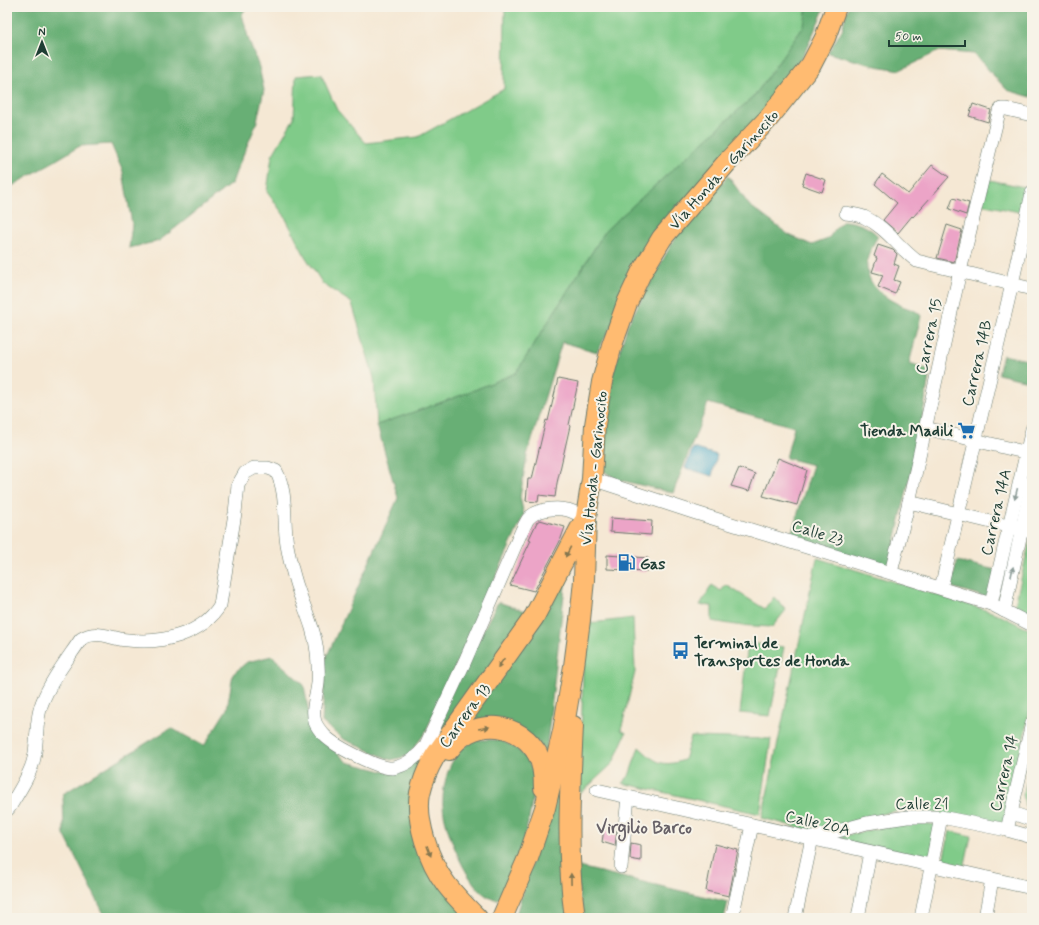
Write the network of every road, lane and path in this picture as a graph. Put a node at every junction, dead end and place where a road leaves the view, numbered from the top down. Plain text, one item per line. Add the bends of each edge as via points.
1 (836, 7) edge
2 (1032, 115) edge
3 (1032, 193) edge
4 (846, 213) dead end
5 (960, 271) junction
6 (1012, 284) junction
7 (1032, 289) edge
8 (925, 428) junction
9 (1032, 429) edge
10 (975, 441) junction
11 (1029, 454) edge
12 (592, 479) junction
13 (1032, 482) edge
14 (909, 502) junction
15 (958, 514) junction
16 (586, 517) junction
17 (1008, 527) junction
18 (1027, 531) edge
19 (891, 572) junction
20 (941, 588) junction
21 (991, 604) junction
22 (1004, 611) junction
23 (1032, 625) edge
24 (574, 666) junction
25 (1032, 723) edge
26 (597, 790) dead end
27 (628, 797) junction
28 (544, 808) junction
29 (7, 810) edge
30 (1012, 813) junction
31 (941, 817) junction
32 (1032, 820) edge
33 (752, 825) junction
34 (1007, 830) junction
35 (1032, 837) edge
36 (812, 838) junction
37 (870, 852) junction
38 (932, 866) junction
39 (621, 867) dead end
40 (992, 879) junction
41 (1032, 888) edge
42 (501, 916) edge
43 (477, 918) edge
44 (574, 918) edge
45 (732, 918) edge
46 (795, 918) edge
47 (858, 918) edge
48 (921, 918) edge
49 (985, 918) edge

1 - 12 highway, Vía Honda - Garinocito via 825,38 800,81 662,238 641,273 627,303 602,382 595,425
2 - 5 street, Carrera 15 via 1002,109 999,112
3 - 6 street, Carrera 14B
4 - 5 street via 864,217 880,227 917,261
5 - 6 street
5 - 8 street, Carrera 15
6 - 7 street
6 - 10 street, Carrera 14B
8 - 10 street
8 - 14 street, Carrera 15
9 - 11 street, Carrera 14A
10 - 11 street
10 - 15 street, Carrera 14B
11 -> 17 street, Carrera 14A
12 - 16 highway, Vía Honda - Garinocito
12 - 19 street, Calle 23
13 - 18 street, Carrera 14A
14 - 15 street
14 - 19 street, Carrera 15
15 - 17 street
15 - 20 street, Carrera 14B
16 - 24 highway, Vía Honda - Garinocito via 584,580
16 - 29 street via 566,510 543,510 529,519 425,747 409,762 386,768 357,756 326,738 315,721 318,683 316,641 291,564 280,478 276,471 254,468 245,473 238,484 220,605 215,613 199,626 161,640 126,640 95,634 81,639 53,681 42,704 34,759 24,784
16 -> 43 highway, Carrera 13 via 534,617 435,756 425,774 420,794 420,815 431,857 445,883
17 - 18 street
17 - 21 street, Carrera 14A
22 -> 18 street, Carrera 14A
19 - 20 street, Calle 23
20 - 21 street, Calle 23
21 - 22 street, Calle 23
22 - 23 street, Calle 23
24 - 28 highway, Vía Honda - Garinocito via 563,731
44 -> 24 highway via 570,836
25 - 30 street, Carrera 14
26 - 27 street, Calle 20A
27 - 33 street, Calle 20A
27 - 39 street
28 - 42 highway via 528,858
42 -> 28 highway, Carrera 13 via 481,904 458,879 442,847 432,810 432,794 442,761 452,746 478,728 492,726 508,729 523,736 541,762
30 - 32 street
30 - 34 street, Carrera 14
31 - 34 street, Calle 21
31 - 36 street, Calle 21 via 907,817 867,823
31 - 38 street
33 - 36 street, Calle 20A
33 - 45 street
34 - 35 street, Calle 21
36 - 37 street, Calle 20A
36 - 46 street
37 - 38 street, Calle 20A
37 - 47 street
38 - 40 street, Calle 20A
38 - 48 street
40 - 41 street, Calle 20A
40 - 49 street

